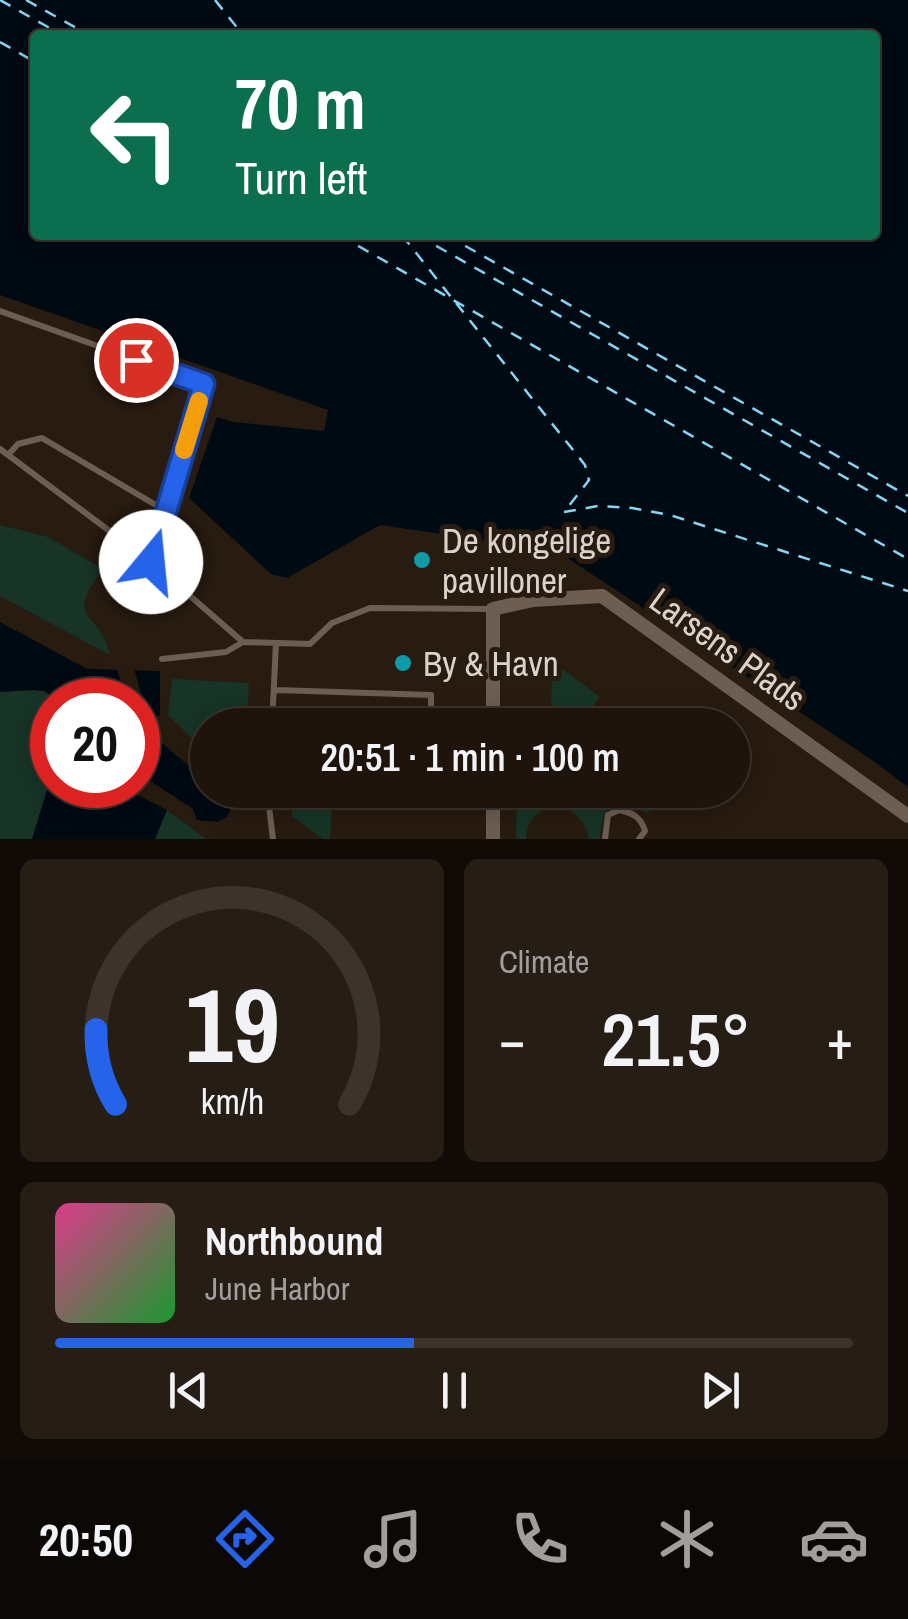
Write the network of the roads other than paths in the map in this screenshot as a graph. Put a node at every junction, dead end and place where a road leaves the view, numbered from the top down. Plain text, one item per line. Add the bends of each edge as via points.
1 (0, 312) edge
2 (4, 452) edge
3 (166, 511) junction
4 (151, 562) junction
5 (494, 609) junction
6 (244, 642) junction
7 (276, 643) junction
8 (162, 659) dead end
9 (275, 690) junction
10 (274, 708) edge
11 (430, 708) edge
12 (494, 708) edge
13 (269, 808) edge
14 (494, 808) edge
15 (908, 816) edge
16 (273, 839) edge
17 (494, 839) edge
18 (606, 839) edge
19 (640, 839) edge

1 - 3 lane via 204,384
2 - 3 lane via 42,438
2 - 4 lane
3 - 4 lane
4 - 6 lane
5 - 7 lane via 370,608 332,623 310,644
5 - 12 street
5 - 15 street, Larsens Plads via 602,596
6 - 7 lane
6 - 8 lane via 226,652
7 - 9 lane
9 - 10 lane
9 - 11 lane via 431,695
13 - 16 lane
14 - 17 street
18 - 19 lane via 608,816 619,810 642,821 646,831

